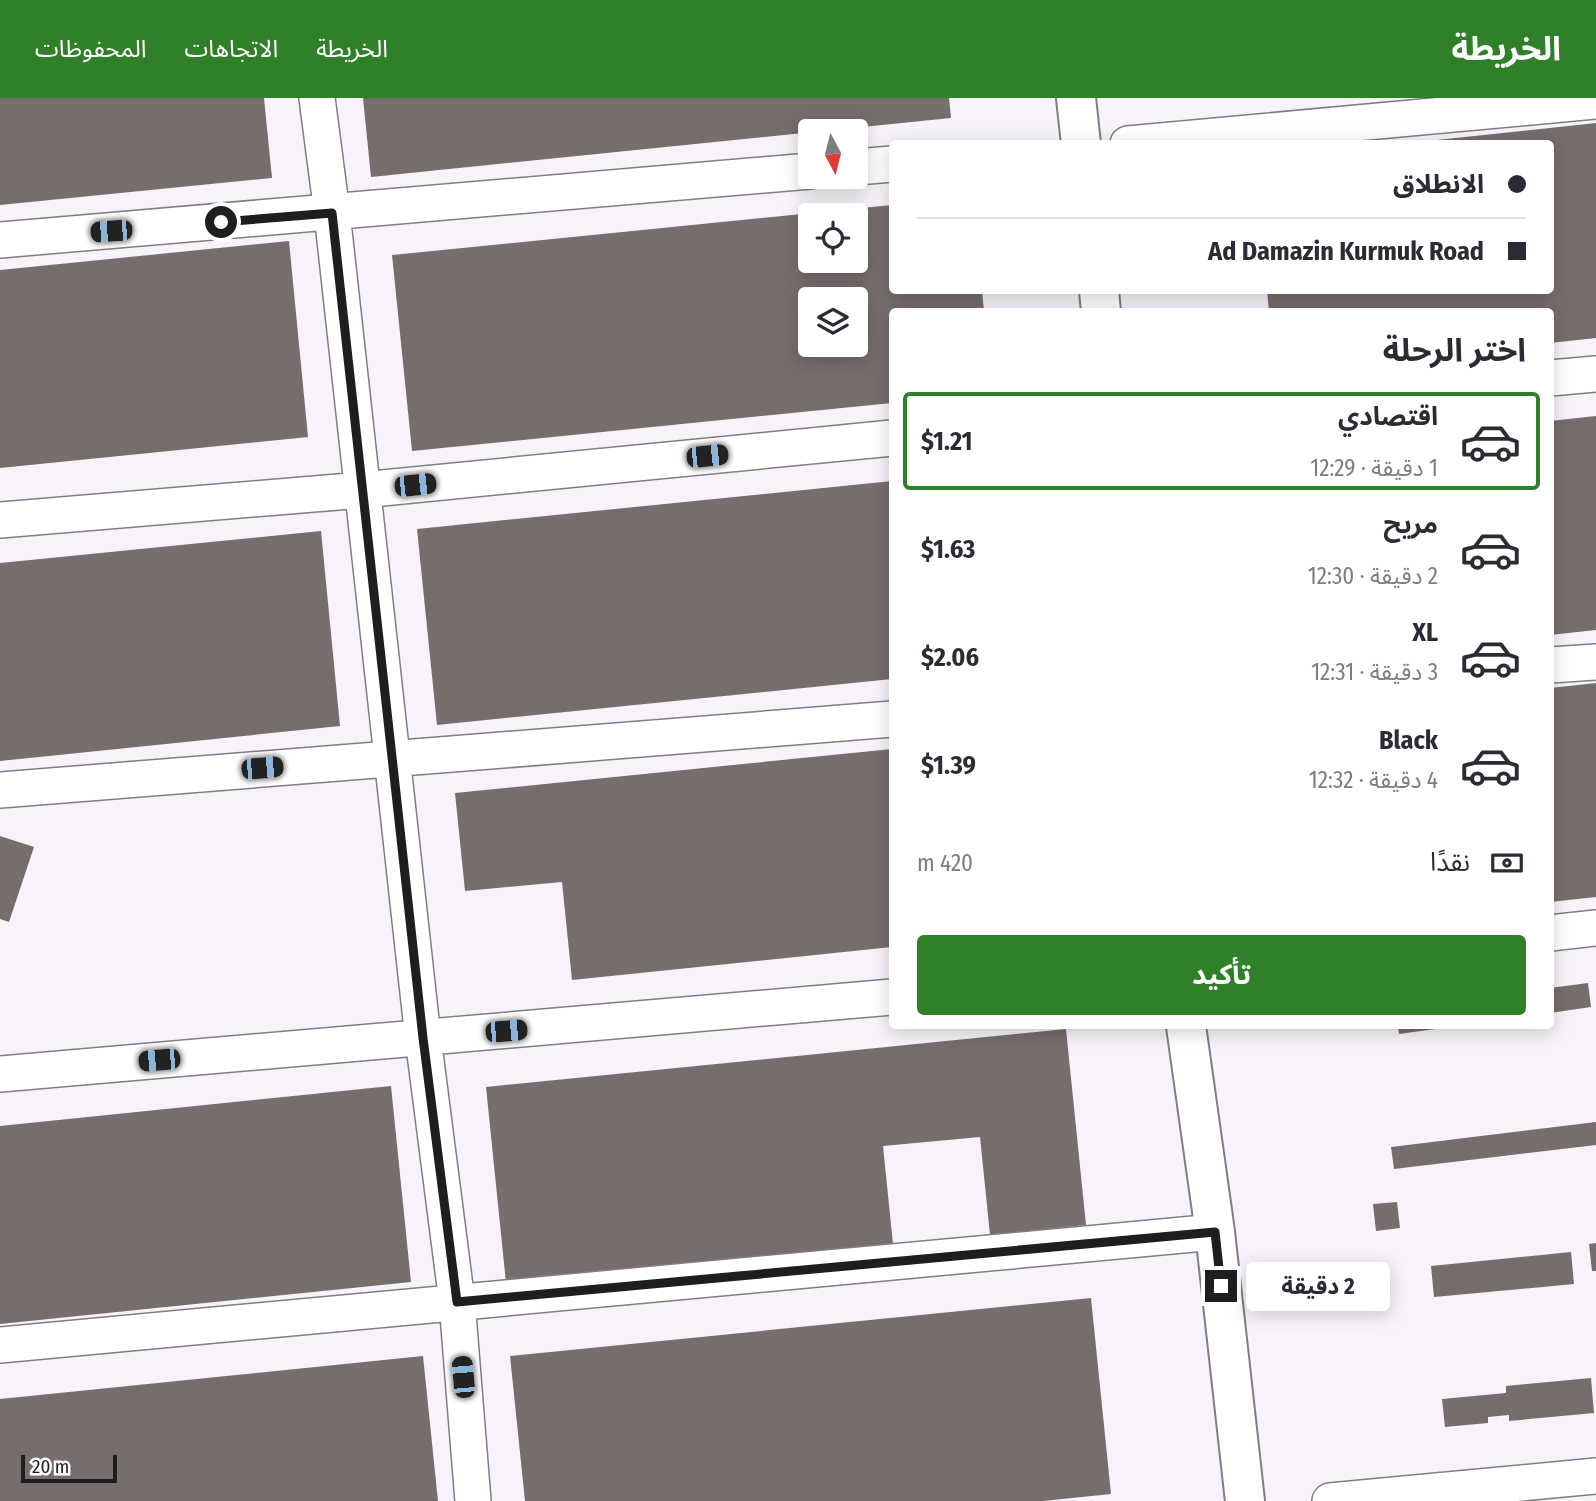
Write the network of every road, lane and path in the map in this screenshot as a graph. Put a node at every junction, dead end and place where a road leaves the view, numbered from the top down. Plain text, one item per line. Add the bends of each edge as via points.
1 (317, 98) edge
2 (1076, 98) edge
3 (1596, 101) edge
4 (1081, 140) edge
5 (1172, 140) edge
6 (889, 164) edge
7 (868, 166) edge
8 (798, 172) edge
9 (332, 213) junction
10 (0, 240) edge
11 (1596, 374) edge
12 (1554, 378) edge
13 (889, 438) edge
14 (362, 491) junction
15 (0, 520) edge
16 (1596, 662) edge
17 (1554, 665) edge
18 (889, 719) edge
19 (393, 757) junction
20 (0, 790) edge
21 (1596, 928) edge
22 (1554, 933) edge
23 (889, 997) edge
24 (1186, 1029) edge
25 (423, 1038) junction
26 (0, 1074) edge
27 (1215, 1232) junction
28 (457, 1302) junction
29 (0, 1345) edge
30 (1596, 1476) edge
31 (473, 1501) edge
32 (1245, 1501) edge
33 (1330, 1501) edge

1 - 9 street
2 - 4 highway
3 - 5 street
6 - 7 street
8 - 9 street
9 - 10 street
9 - 14 street
11 - 12 street
13 - 14 street
14 - 15 street
14 - 19 street
16 - 17 street
18 - 19 street
19 - 20 street
19 - 25 street
21 - 22 street
23 - 25 street
24 - 27 highway
25 - 26 street
25 - 28 street
27 - 28 street
27 - 32 highway
28 - 29 street
28 - 31 street
30 - 33 street

